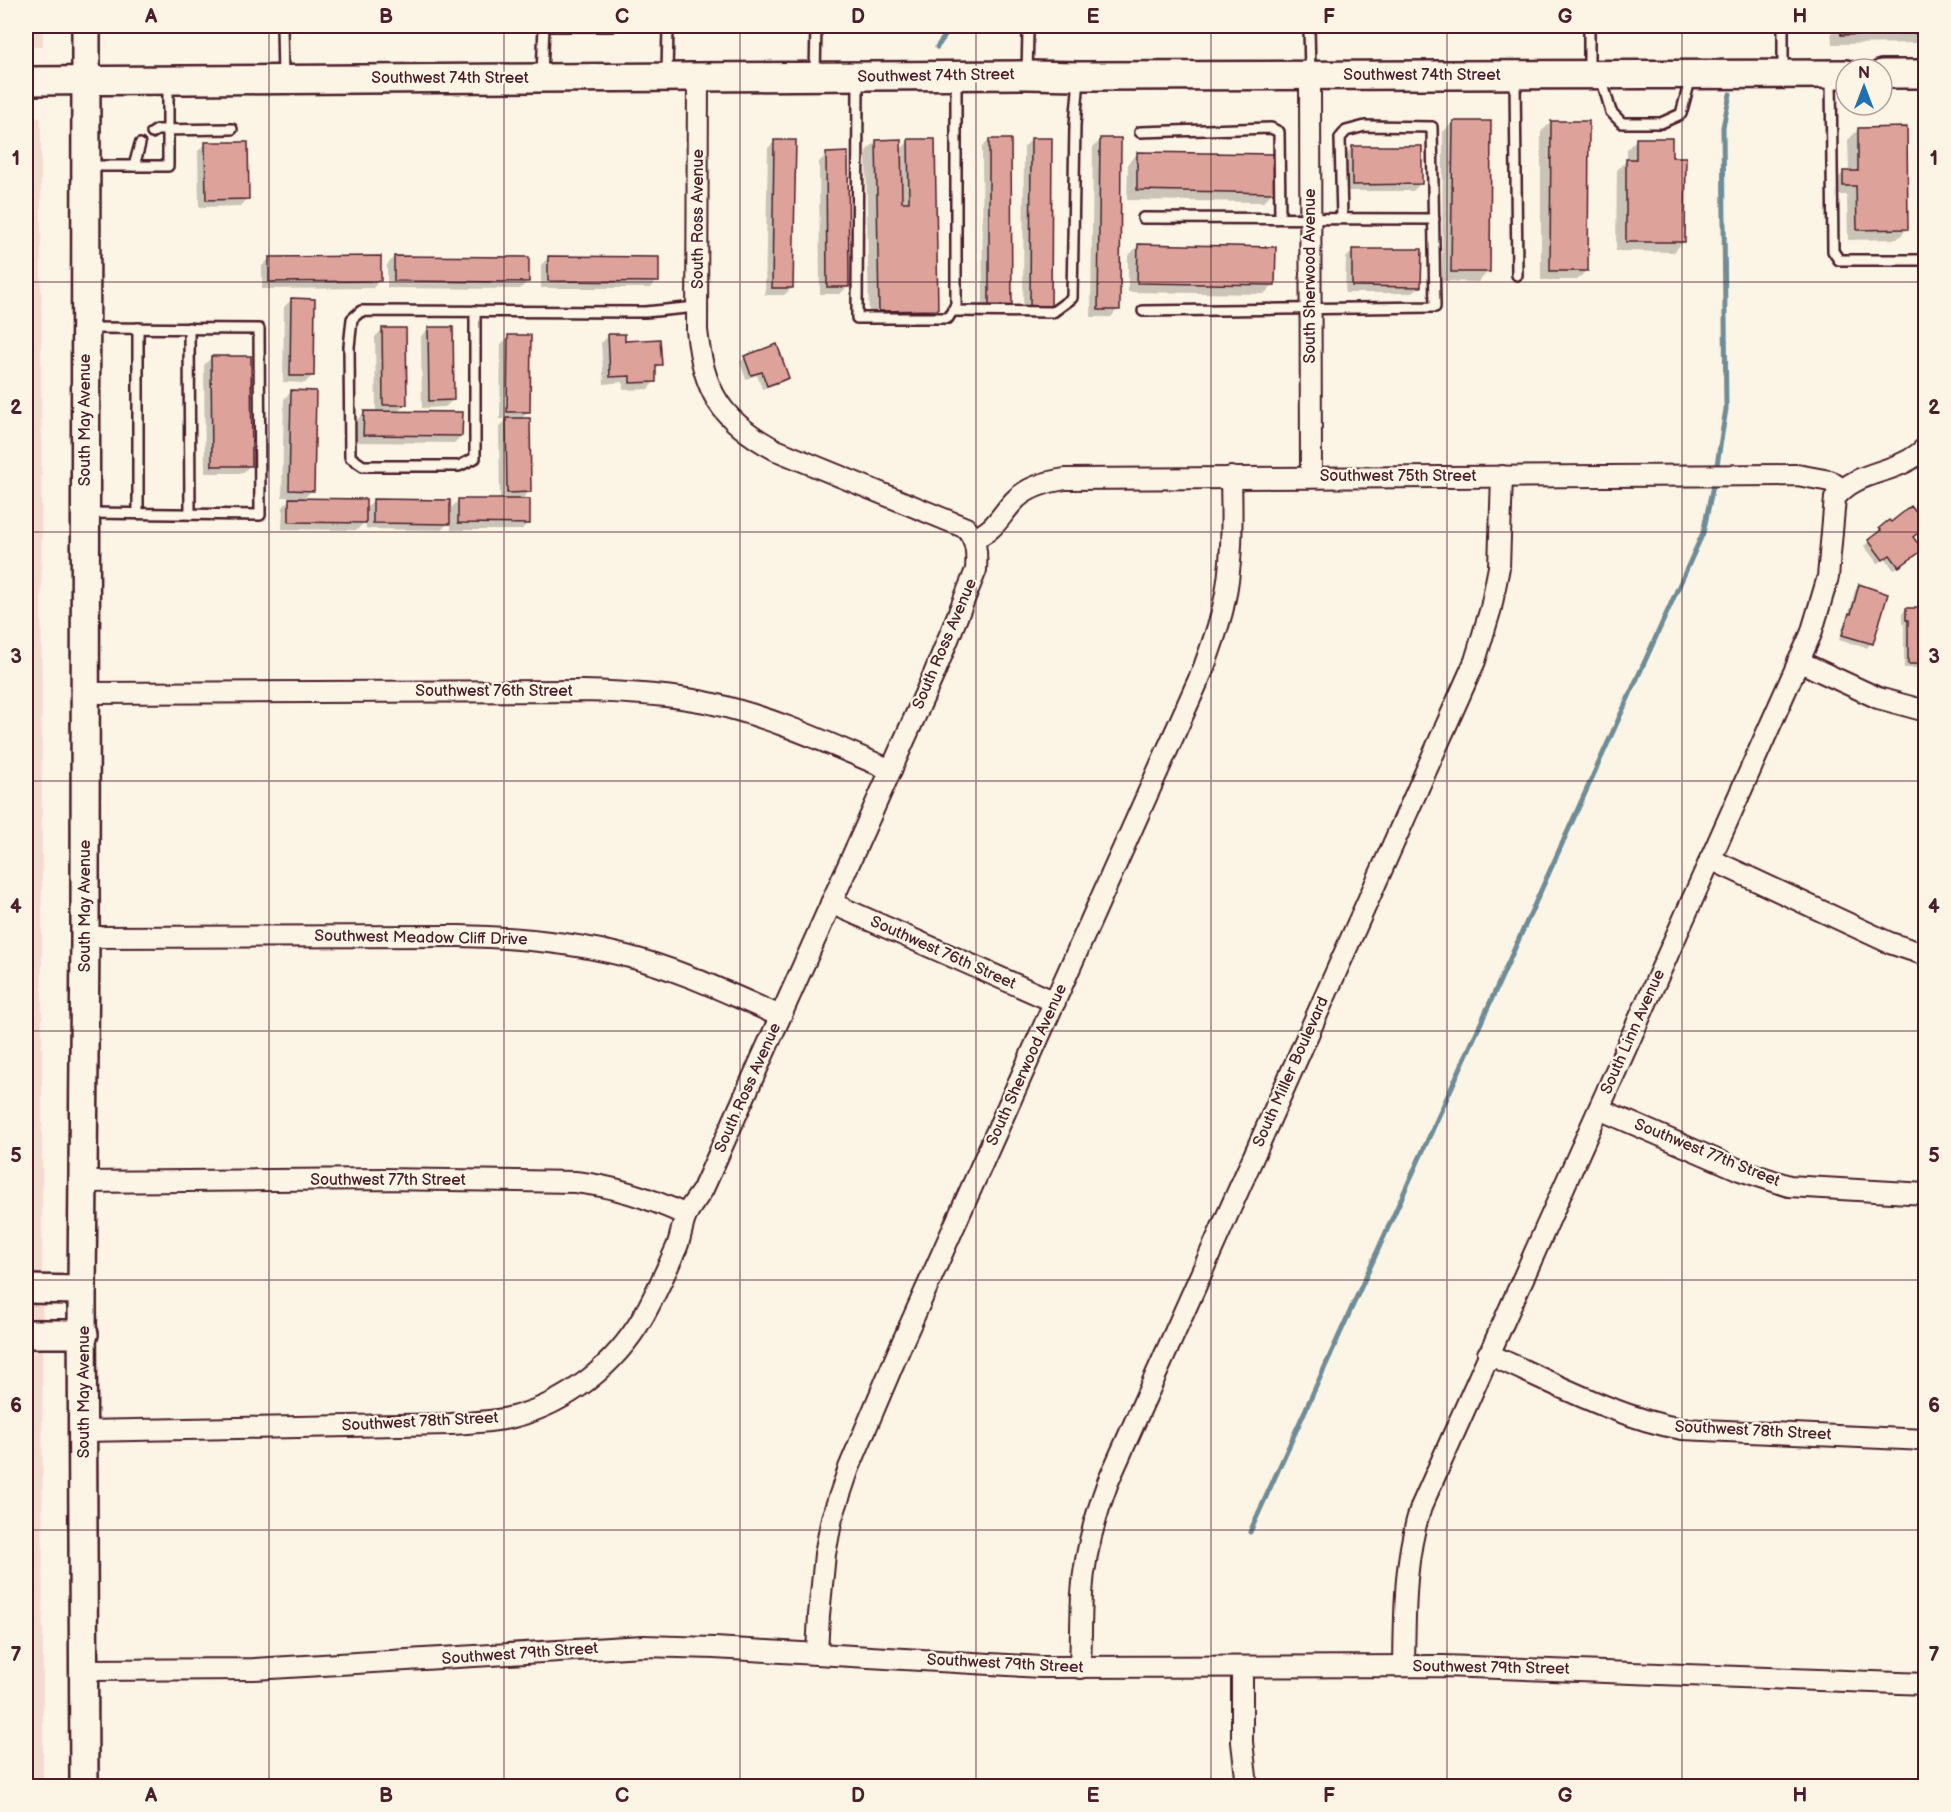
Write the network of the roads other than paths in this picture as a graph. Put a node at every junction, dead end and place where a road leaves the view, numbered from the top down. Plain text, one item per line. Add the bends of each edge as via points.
1 (86, 26) edge
2 (282, 26) edge
3 (544, 26) edge
4 (612, 26) edge
5 (668, 26) edge
6 (816, 26) edge
7 (1032, 26) edge
8 (1309, 26) edge
9 (1589, 26) edge
10 (1783, 26) edge
11 (1783, 74) junction
12 (1834, 74) edge
13 (1894, 74) edge
14 (1926, 74) edge
15 (1027, 75) junction
16 (1515, 75) junction
17 (1595, 75) junction
18 (1692, 75) junction
19 (1079, 76) junction
20 (1310, 76) junction
21 (698, 77) junction
22 (815, 77) junction
23 (858, 77) junction
24 (956, 77) junction
25 (283, 78) junction
26 (542, 78) junction
27 (667, 78) junction
28 (26, 81) edge
29 (85, 81) junction
30 (168, 81) junction
31 (1838, 117) edge
32 (167, 129) junction
33 (232, 129) dead end
34 (1140, 132) dead end
35 (152, 133) dead end
36 (140, 144) dead end
37 (85, 166) junction
38 (134, 166) junction
39 (1143, 218) dead end
40 (1280, 218) junction
41 (1342, 218) junction
42 (1310, 219) junction
43 (1434, 219) junction
44 (1926, 260) edge
45 (1517, 275) dead end
46 (697, 307) junction
47 (475, 310) junction
48 (953, 310) junction
49 (1143, 310) dead end
50 (1310, 310) junction
51 (85, 328) junction
52 (138, 328) junction
53 (189, 328) junction
54 (1926, 447) edge
55 (1502, 476) junction
56 (1231, 477) junction
57 (1311, 477) junction
58 (1842, 489) junction
59 (85, 513) junction
60 (138, 513) junction
61 (190, 514) junction
62 (973, 538) junction
63 (1798, 661) junction
64 (85, 693) junction
65 (1926, 711) edge
66 (891, 770) junction
67 (1710, 859) junction
68 (831, 903) junction
69 (85, 937) junction
70 (1926, 955) edge
71 (1055, 1002) junction
72 (780, 1016) junction
73 (1599, 1109) junction
74 (84, 1182) junction
75 (1926, 1194) edge
76 (686, 1215) junction
77 (26, 1289) edge
78 (82, 1290) junction
79 (26, 1334) edge
80 (84, 1334) junction
81 (1488, 1354) junction
82 (84, 1431) junction
83 (1926, 1440) edge
84 (817, 1653) junction
85 (1404, 1666) junction
86 (1242, 1667) junction
87 (1080, 1668) junction
88 (85, 1670) junction
89 (1926, 1684) edge
90 (84, 1786) edge
91 (1247, 1786) edge

1 - 29 main road, South May Avenue
2 - 25 lane
3 - 4 lane
3 - 26 lane
5 - 27 lane
6 - 22 lane
7 - 15 lane via 1028,33
8 - 20 lane
9 - 17 lane
10 - 11 lane
11 - 12 main road, Southwest 74th Street
11 - 18 main road, Southwest 74th Street
13 - 14 main road
15 - 19 main road, Southwest 74th Street
15 - 24 main road, Southwest 74th Street
16 - 17 main road, Southwest 74th Street
16 - 20 main road, Southwest 74th Street
16 - 45 lane
17 - 18 main road, Southwest 74th Street
17 - 18 lane via 1611,112 1622,123 1661,123 1681,114
19 - 20 main road, Southwest 74th Street
19 - 48 lane via 1071,298 1053,312
20 - 42 street, South Sherwood Avenue
21 - 22 main road, Southwest 74th Street
21 - 27 main road, Southwest 74th Street
21 - 46 street, South Ross Avenue
22 - 23 main road, Southwest 74th Street
23 - 24 main road, Southwest 74th Street
23 - 48 lane via 857,318 948,318
24 - 48 lane
25 - 26 main road, Southwest 74th Street
25 - 30 main road, Southwest 74th Street
26 - 27 main road, Southwest 74th Street
28 - 29 main road, Southwest 74th Street
29 - 30 main road, Southwest 74th Street
29 - 37 main road, South May Avenue
30 - 32 lane
31 - 44 lane via 1833,251 1839,261
32 - 33 lane
32 - 35 lane
32 - 38 lane via 168,166
34 - 40 lane via 1271,128 1279,132
36 - 38 lane
37 - 38 lane
37 - 51 main road, South May Avenue
39 - 40 lane
40 - 42 lane
41 - 42 lane
41 - 43 lane
41 - 43 lane via 1340,138 1346,131 1365,126 1432,127
42 - 50 street, South Sherwood Avenue
43 - 50 lane via 1435,307
46 - 47 lane via 645,312
46 - 62 street, South Ross Avenue via 698,344 705,375 716,400 737,426 776,450 953,521 966,528
47 - 47 lane via 361,310 352,319 350,457 363,466 459,466 475,458
49 - 50 lane
50 - 57 street, South Sherwood Avenue
51 - 52 lane
51 - 59 main road, South May Avenue
52 - 53 lane
52 - 60 lane
53 - 61 lane
53 - 61 lane via 259,329 260,515
54 - 58 street via 1907,463
55 - 57 street, Southwest 75th Street
55 - 58 street, Southwest 75th Street via 1808,476 1830,481
55 - 87 street, South Miller Boulevard via 1499,567 1475,661 1108,1482 1085,1572
56 - 57 street, Southwest 75th Street
56 - 62 street, Southwest 75th Street via 1087,477 1051,481 1026,491 992,529
56 - 71 street, South Sherwood Avenue via 1227,587 1203,670
58 - 63 street, South Linn Avenue via 1834,503 1824,596
59 - 60 lane
59 - 64 main road, South May Avenue
60 - 61 lane
62 - 66 street, South Ross Avenue via 976,570
63 - 65 street via 1878,698
63 - 67 street, South Linn Avenue
64 - 66 street, Southwest 76th Street via 638,693 745,712
64 - 69 main road, South May Avenue
66 - 68 street, South Ross Avenue
67 - 70 street via 1890,944
67 - 73 street, South Linn Avenue
68 - 71 street, Southwest 76th Street
68 - 72 street, South Ross Avenue
69 - 72 street, Southwest Meadow Cliff Drive via 459,936 538,940 654,964
69 - 74 main road, South May Avenue
71 - 84 street, South Sherwood Avenue via 849,1468 825,1554
72 - 76 street, South Ross Avenue via 703,1189
73 - 75 street, Southwest 77th Street via 1740,1170 1790,1186
73 - 81 street, South Linn Avenue
74 - 76 street, Southwest 77th Street via 566,1181 618,1189
74 - 78 main road, South May Avenue
76 - 82 street, Southwest 78th Street via 678,1246 644,1316 627,1341 594,1376 534,1410 486,1422 450,1424
77 - 78 main road
78 - 80 main road, South May Avenue
79 - 80 main road
80 - 82 main road, South May Avenue
81 - 83 street, Southwest 78th Street via 1624,1413 1668,1426
81 - 85 street, South Linn Avenue via 1415,1525 1407,1572
82 - 88 main road, South May Avenue
84 - 87 street, Southwest 79th Street
84 - 88 street, Southwest 79th Street via 643,1646 254,1670
85 - 86 street, Southwest 79th Street
85 - 89 street, Southwest 79th Street
86 - 87 street, Southwest 79th Street
86 - 91 street via 1242,1742
88 - 90 main road, South May Avenue

